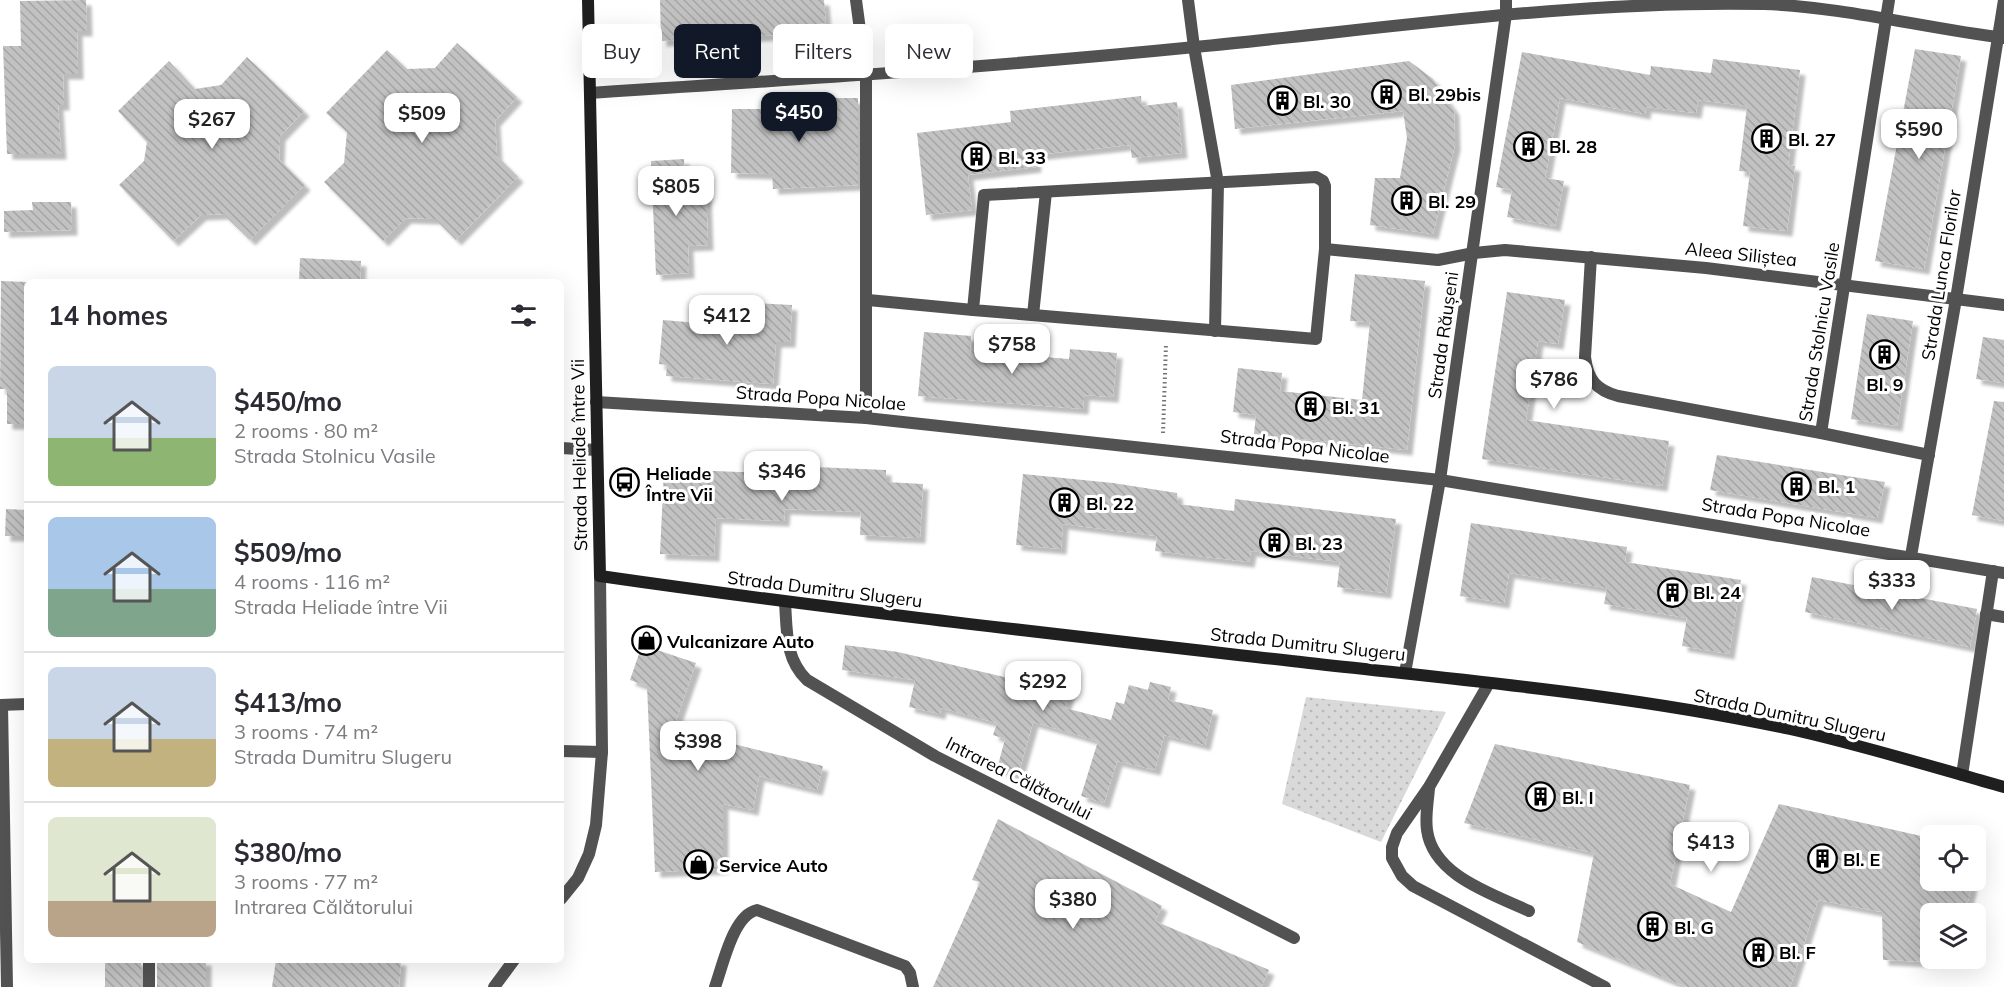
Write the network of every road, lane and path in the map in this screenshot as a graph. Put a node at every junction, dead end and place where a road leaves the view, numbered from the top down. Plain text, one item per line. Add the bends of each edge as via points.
1 (588, 0) edge
2 (856, 0) edge
3 (1188, 0) edge
4 (1506, 0) edge
5 (1889, 0) edge
6 (2004, 0) edge
7 (1766, 2) edge
8 (1506, 14) junction
9 (1885, 19) junction
10 (859, 24) edge
11 (2000, 38) edge
12 (1194, 47) junction
13 (873, 74) edge
14 (820, 78) edge
15 (866, 78) edge
16 (590, 93) junction
17 (1218, 183) junction
18 (1046, 192) junction
19 (1325, 249) junction
20 (1474, 253) junction
21 (1591, 257) junction
22 (1844, 283) junction
23 (1956, 299) junction
24 (868, 300) junction
25 (2004, 305) edge
26 (973, 310) junction
27 (1033, 315) junction
28 (1167, 327) junction
29 (1215, 331) junction
30 (596, 402) junction
31 (866, 418) junction
32 (1821, 433) junction
33 (564, 448) edge
34 (1162, 448) junction
35 (597, 450) junction
36 (1929, 455) junction
37 (1440, 480) junction
38 (1911, 556) junction
39 (1998, 572) edge
40 (600, 576) junction
41 (784, 603) junction
42 (1986, 614) junction
43 (2004, 617) edge
44 (1405, 673) junction
45 (1489, 683) junction
46 (24, 704) edge
47 (1, 705) edge
48 (564, 751) edge
49 (602, 752) junction
50 (1962, 775) junction
51 (1429, 787) junction
52 (2004, 787) edge
53 (564, 895) edge
54 (1529, 911) dead end
55 (3, 933) edge
56 (1294, 938) dead end
57 (149, 963) edge
58 (512, 963) edge
59 (7, 987) edge
60 (149, 987) edge
61 (494, 987) edge
62 (715, 987) edge
63 (913, 987) edge
64 (1605, 987) edge

1 - 16 main road, Strada Heliade între Vii
2 - 10 street
3 - 12 street
4 - 8 street, Strada Răușeni
5 - 9 street, Strada Stolnicu Vasile
6 - 11 street, Strada Lunca Florilor
7 - 8 street via 1626,5
7 - 9 street
8 - 12 street
8 - 20 street, Strada Răușeni
9 - 11 street
9 - 22 street, Strada Stolnicu Vasile
11 - 23 street, Strada Lunca Florilor
12 - 13 street
12 - 17 street
14 - 16 street
15 - 24 street
16 - 30 main road, Strada Heliade între Vii
17 - 18 street
17 - 19 street via 1316,177 1323,181
17 - 29 street
18 - 26 street via 984,195
18 - 27 street
19 - 20 street, Aleea Siliștea via 1438,260
19 - 29 street via 1316,339
20 - 21 street, Aleea Siliștea via 1504,250
20 - 37 street, Strada Răușeni
21 - 22 street, Aleea Siliștea
21 - 32 street, Strada Stolnicu Vasile via 1585,357 1594,385 1618,396
22 - 23 street, Aleea Siliștea
22 - 32 street, Strada Stolnicu Vasile
23 - 25 street, Aleea Siliștea
23 - 36 street, Strada Lunca Florilor
24 - 26 street
24 - 31 street
26 - 27 street
27 - 28 street
28 - 29 street
28 - 34 path
30 - 31 street, Strada Popa Nicolae
30 - 35 main road, Strada Heliade între Vii
31 - 34 street, Strada Popa Nicolae
32 - 36 street
33 - 35 street
34 - 37 street, Strada Popa Nicolae
35 - 40 main road, Strada Heliade între Vii
36 - 38 street, Strada Lunca Florilor
37 - 38 street, Strada Popa Nicolae
37 - 44 street, Strada Răușeni
38 - 39 street, Strada Popa Nicolae
39 - 42 street
40 - 41 main road, Strada Dumitru Slugeru
40 - 49 street, Strada Heliade între Vii
41 - 44 main road, Strada Dumitru Slugeru
41 - 56 street, Intrarea Călătorului via 790,654 796,670 807,680 935,756
42 - 43 street
42 - 50 street
44 - 45 main road, Strada Dumitru Slugeru
45 - 50 main road, Strada Dumitru Slugeru via 1790,729
45 - 51 street
46 - 47 street
47 - 55 street
48 - 49 street
49 - 53 street, Strada Heliade între Vii via 596,825 589,854 578,878
50 - 52 main road, Strada Dumitru Slugeru
51 - 54 street via 1427,831 1441,862
51 - 64 street via 1397,833 1392,847 1392,858 1402,876 1413,886
55 - 59 street
57 - 60 street
58 - 61 street
62 - 63 street via 742,918 757,910 905,966

